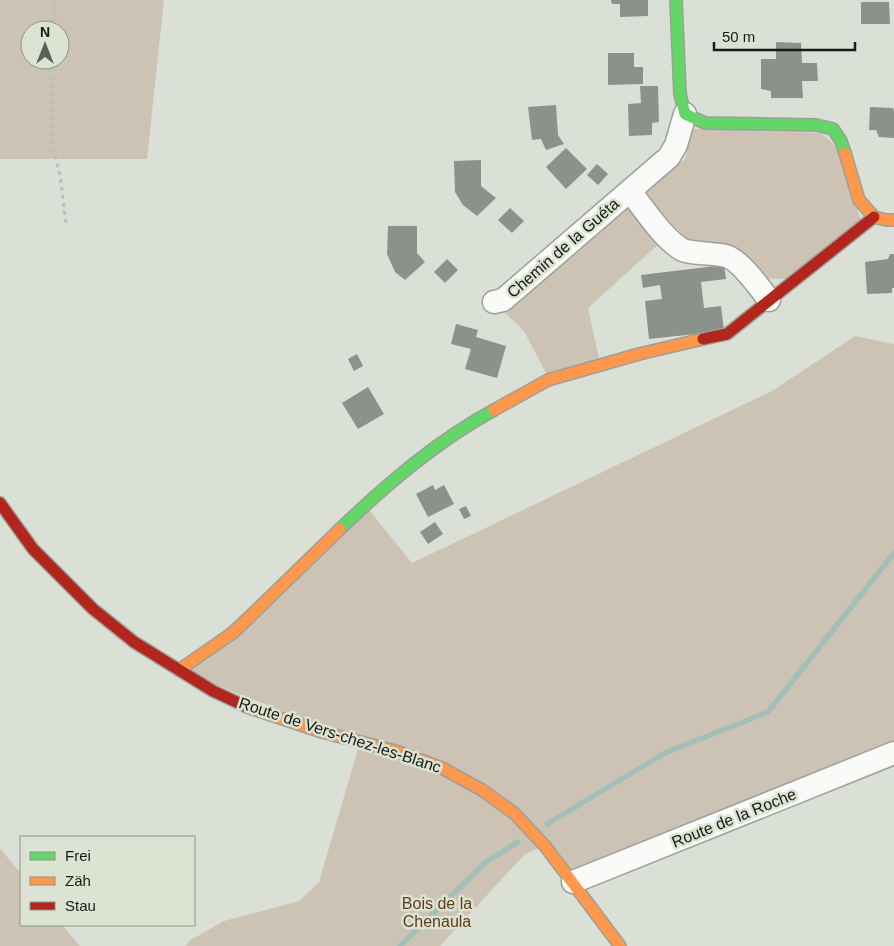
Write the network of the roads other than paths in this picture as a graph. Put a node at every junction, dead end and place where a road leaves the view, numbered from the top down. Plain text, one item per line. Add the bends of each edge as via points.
1 (676, 0) edge
2 (686, 114) junction
3 (630, 191) junction
4 (874, 217) junction
5 (894, 220) edge
6 (769, 300) junction
7 (494, 302) dead end
8 (0, 503) edge
9 (179, 670) junction
10 (894, 753) edge
11 (573, 882) junction
12 (620, 946) edge

1 - 2 street via 680,94
2 - 3 street, Chemin de la Guéta via 669,157
2 - 4 street via 705,123 816,125 834,129 841,141 859,200
3 - 6 street, Chemin de la Guéta via 667,238 682,250 728,256
3 - 7 street, Chemin de la Guéta via 503,300
4 - 5 street
4 - 6 street
6 - 9 street via 728,334 639,354 548,380 468,424 409,466 365,505 234,632
8 - 9 street, Route de Vers-chez-les-Blanc via 33,549 93,609 134,642
9 - 11 street, Route de Vers-chez-les-Blanc via 250,708 442,768 482,790 514,814
10 - 11 street, Route de la Roche
11 - 12 street, Route de Vers-chez-les-Blanc

